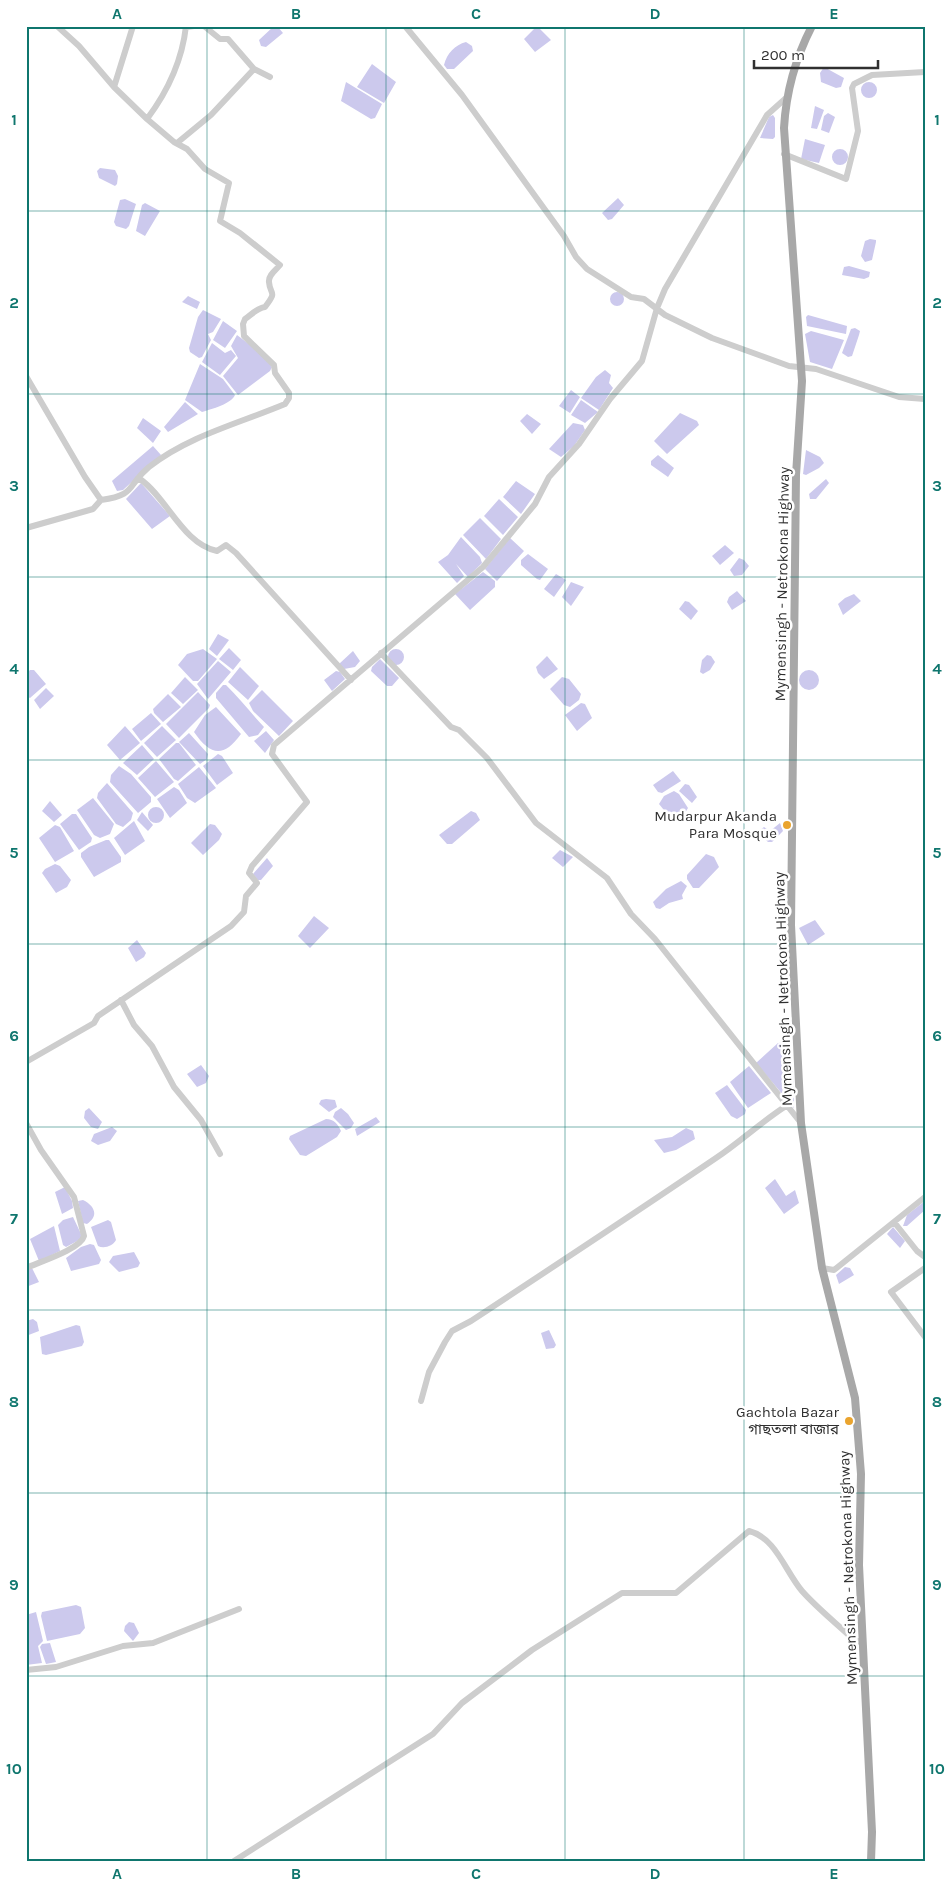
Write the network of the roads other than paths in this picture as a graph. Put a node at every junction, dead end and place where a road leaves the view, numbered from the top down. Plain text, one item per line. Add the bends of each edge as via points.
1 (57, 26) edge
2 (133, 26) edge
3 (186, 26) edge
4 (194, 26) edge
5 (204, 26) edge
6 (405, 26) edge
7 (812, 26) edge
8 (254, 69) junction
9 (925, 72) edge
10 (270, 77) dead end
11 (114, 87) junction
12 (786, 98) junction
13 (147, 119) junction
14 (177, 143) junction
15 (784, 154) junction
16 (657, 308) junction
17 (802, 367) junction
18 (26, 376) edge
19 (925, 399) edge
20 (140, 478) junction
21 (101, 500) junction
22 (26, 528) edge
23 (381, 653) junction
24 (351, 680) junction
25 (121, 1000) junction
26 (26, 1062) edge
27 (786, 1106) junction
28 (26, 1123) edge
29 (801, 1123) junction
30 (220, 1154) dead end
31 (925, 1198) edge
32 (894, 1222) junction
33 (925, 1257) edge
34 (26, 1268) edge
35 (822, 1268) junction
36 (925, 1268) edge
37 (925, 1337) edge
38 (421, 1401) dead end
39 (239, 1609) dead end
40 (863, 1643) junction
41 (26, 1670) edge
42 (234, 1861) edge
43 (870, 1861) edge

1 - 11 street
2 - 11 street
3 - 4 street
3 - 13 street via 177,69
5 - 8 street via 220,40 228,39
6 - 16 street via 462,95 576,257 587,269 631,297 644,299
7 - 12 main road, Mymensingh - Netrokona Highway via 796,61
8 - 10 street
8 - 14 street via 211,114
9 - 15 street via 872,75 854,84 858,130 846,178
11 - 13 street
12 - 15 main road, Mymensingh - Netrokona Highway
12 - 16 street via 767,115
13 - 14 street
14 - 20 street via 205,169 229,183 220,221 280,265 270,278 271,300 245,319 243,331 244,336 274,365 289,398 285,404 178,449 150,466
15 - 17 main road, Mymensingh - Netrokona Highway
16 - 17 street via 712,338 789,366
16 - 23 street via 642,361 610,399 579,444 549,477 535,504 483,567
17 - 19 street via 898,397
17 - 29 main road, Mymensingh - Netrokona Highway via 796,475 791,925
18 - 21 street
20 - 21 street via 127,493
20 - 24 street via 201,546 217,551 226,545 236,553
21 - 22 street via 93,509
23 - 24 street
23 - 27 street via 451,728 459,730 487,758 536,823 607,878 631,914 655,939
24 - 25 street via 274,745 272,754 307,802 252,866 249,873 257,883 246,896 244,912 212,941
25 - 26 street via 98,1016 94,1023
25 - 30 street via 134,1025 155,1050 174,1086
27 - 29 street
27 - 38 street via 628,1218 452,1331 428,1372
28 - 34 street via 74,1197 84,1236 81,1242 63,1253
29 - 35 main road, Mymensingh - Netrokona Highway
31 - 32 street
32 - 33 street via 916,1251
32 - 35 street via 834,1270
35 - 40 main road, Mymensingh - Netrokona Highway via 854,1398 861,1474 859,1564
36 - 37 street via 891,1292
39 - 41 street via 153,1643 123,1646 56,1667
40 - 42 street via 853,1639 802,1590 760,1534 749,1531 676,1593 622,1593 532,1650 462,1703 433,1734
40 - 43 main road, Mymensingh - Netrokona Highway via 872,1832

